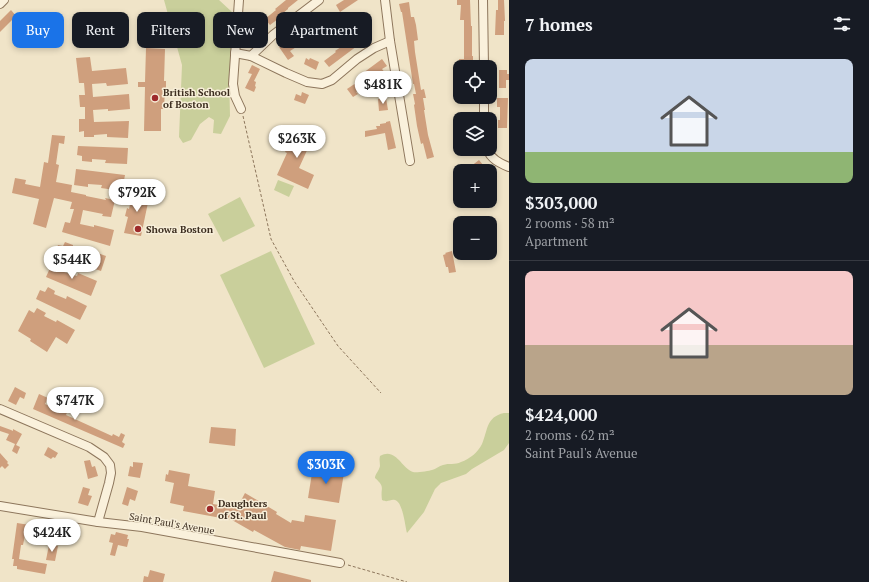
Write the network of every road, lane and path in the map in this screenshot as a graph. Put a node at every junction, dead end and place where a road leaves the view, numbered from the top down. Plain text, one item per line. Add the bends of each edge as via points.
1 (4, 0) edge
2 (239, 0) edge
3 (319, 0) edge
4 (385, 0) edge
5 (483, 0) edge
6 (0, 4) edge
7 (390, 41) junction
8 (235, 53) junction
9 (251, 56) junction
10 (484, 60) edge
11 (241, 109) joint
12 (491, 156) edge
13 (410, 161) dead end
14 (509, 167) edge
15 (381, 393) dead end
16 (0, 409) edge
17 (0, 506) edge
18 (98, 522) junction
19 (340, 562) joint
20 (407, 582) edge

1 - 6 street
2 - 8 street
3 - 9 street via 273,35
4 - 7 street
5 - 10 street
7 - 9 street via 374,48 332,80 322,84 307,82
7 - 13 street
8 - 9 street
8 - 11 street via 233,91
11 - 15 path via 271,239 294,281 338,346
12 - 14 street
16 - 18 street via 89,447 104,457 110,465 111,473
17 - 18 street, Saint Paul's Avenue
18 - 19 street, Saint Paul's Avenue via 142,527
19 - 20 path

